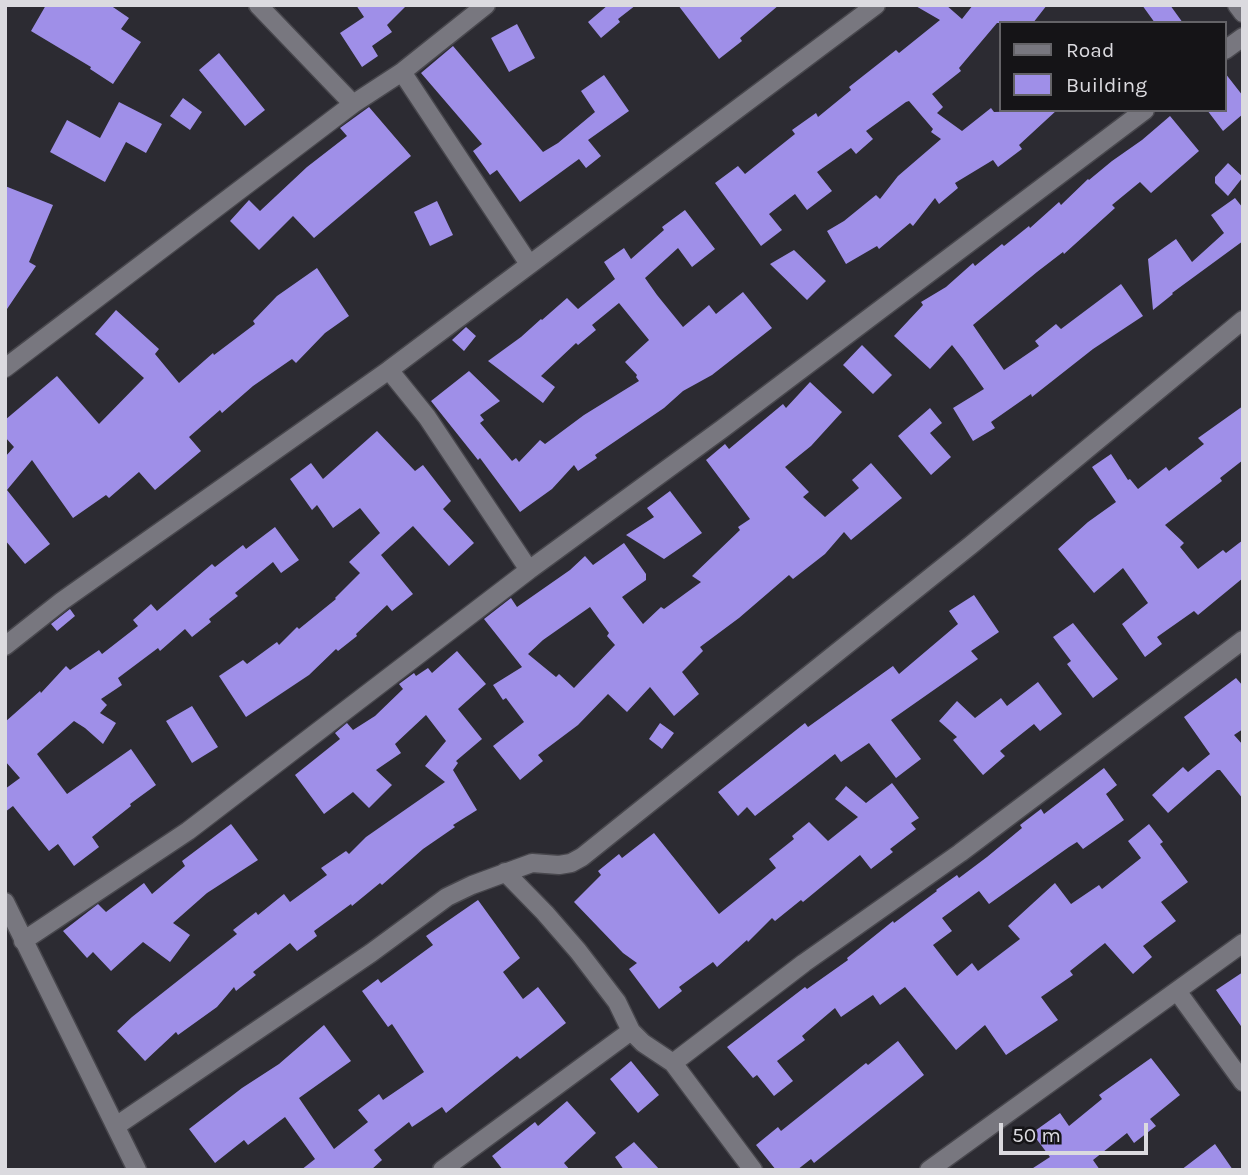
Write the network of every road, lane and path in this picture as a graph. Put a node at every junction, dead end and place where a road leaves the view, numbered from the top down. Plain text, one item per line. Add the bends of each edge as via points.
1 (258, 5) edge
2 (486, 5) edge
3 (876, 5) edge
4 (1237, 5) edge
5 (1243, 13) edge
6 (1243, 37) edge
7 (1227, 49) edge
8 (402, 72) junction
9 (353, 104) junction
10 (1142, 112) edge
11 (529, 264) junction
12 (1243, 320) edge
13 (5, 368) edge
14 (388, 370) junction
15 (529, 570) junction
16 (1243, 640) edge
17 (5, 646) edge
18 (505, 872) junction
19 (5, 901) edge
20 (23, 941) junction
21 (1243, 943) edge
22 (1177, 991) junction
23 (631, 1031) junction
24 (673, 1063) junction
25 (1243, 1082) edge
26 (116, 1126) junction
27 (137, 1170) edge
28 (442, 1170) edge
29 (753, 1170) edge
30 (929, 1170) edge

1 - 9 street
2 - 8 street
3 - 11 street
4 - 5 street
6 - 7 street
8 - 9 street
8 - 11 street
9 - 13 street
10 - 15 street
11 - 14 street
12 - 18 street via 582,857 571,863 532,863
14 - 15 street via 427,418
14 - 17 street
15 - 20 street via 188,831
16 - 24 street
18 - 23 street via 578,951 617,1002
18 - 26 street via 447,897
19 - 20 street
20 - 26 street
21 - 22 street
22 - 25 street
22 - 30 street
23 - 24 street
23 - 28 street
24 - 29 street
26 - 27 street

